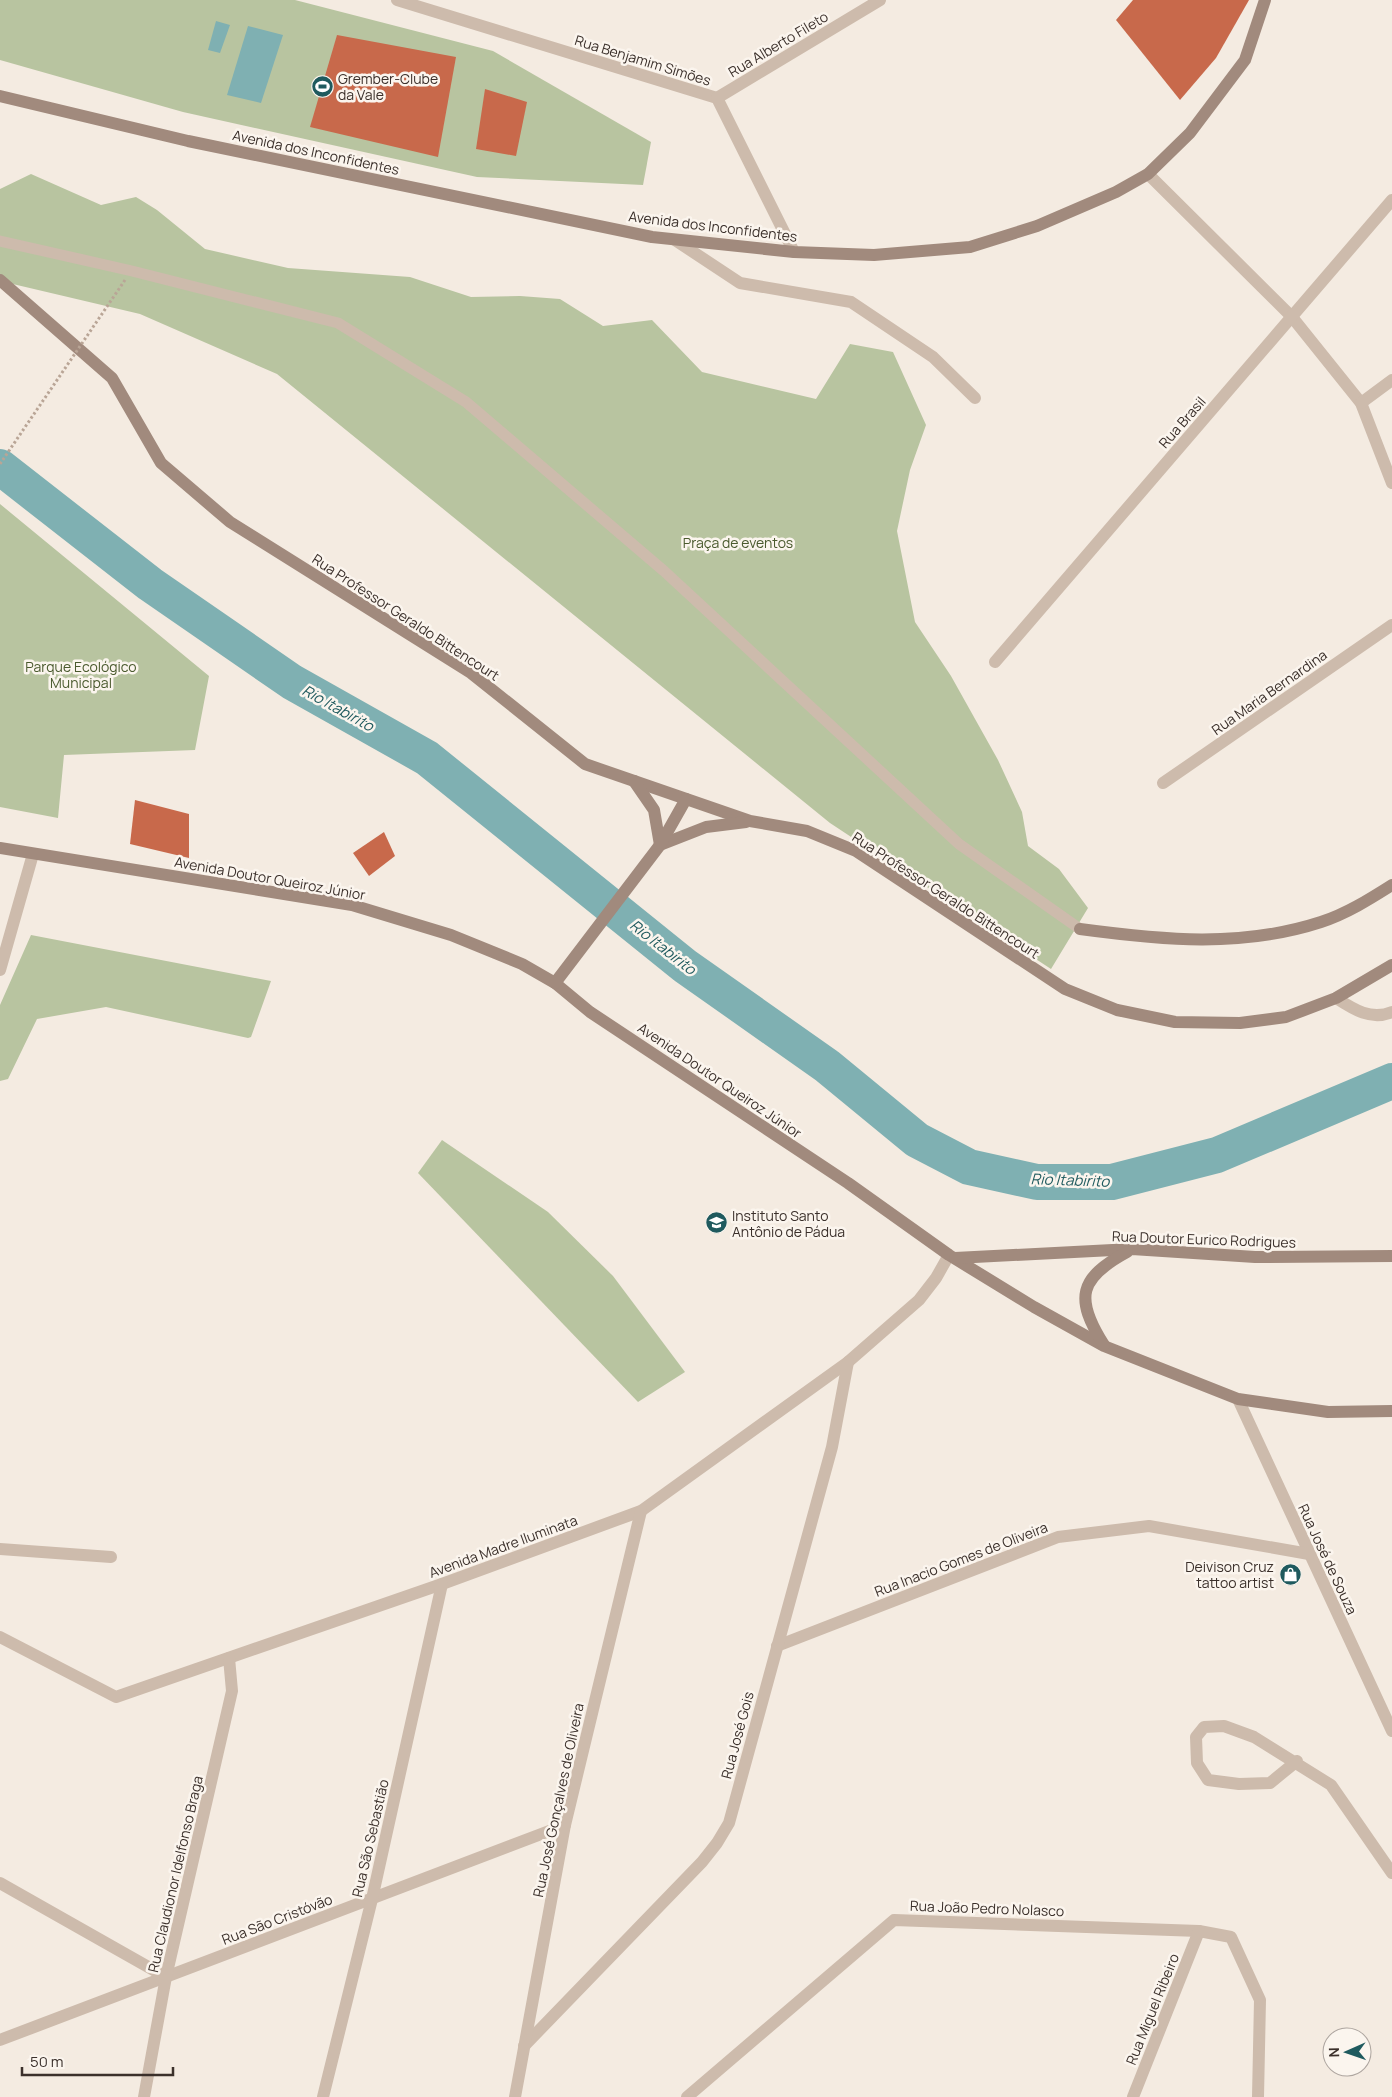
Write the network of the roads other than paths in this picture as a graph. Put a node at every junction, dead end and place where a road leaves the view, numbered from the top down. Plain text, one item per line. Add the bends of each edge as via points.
1 (397, 0) edge
2 (880, 0) edge
3 (1265, 0) edge
4 (0, 96) edge
5 (717, 98) junction
6 (1148, 174) junction
7 (1392, 200) edge
8 (676, 240) junction
9 (0, 241) edge
10 (794, 252) junction
11 (0, 280) edge
12 (1292, 317) junction
13 (1392, 380) edge
14 (975, 398) dead end
15 (1361, 403) junction
16 (1392, 484) edge
17 (1392, 625) edge
18 (995, 662) dead end
19 (634, 781) junction
20 (1164, 783) dead end
21 (686, 799) junction
22 (750, 821) junction
23 (660, 845) junction
24 (0, 848) edge
25 (33, 854) junction
26 (1392, 885) edge
27 (1080, 929) joint
28 (1392, 965) edge
29 (0, 970) edge
30 (555, 983) junction
31 (1336, 998) junction
32 (1392, 1012) edge
33 (1132, 1249) junction
34 (952, 1256) junction
35 (1392, 1256) edge
36 (1104, 1346) junction
37 (848, 1362) junction
38 (1238, 1399) junction
39 (1392, 1411) edge
40 (641, 1511) junction
41 (0, 1549) edge
42 (1309, 1554) junction
43 (111, 1557) dead end
44 (442, 1584) junction
45 (0, 1637) edge
46 (778, 1646) junction
47 (229, 1658) junction
48 (1392, 1731) edge
49 (1297, 1761) junction
50 (565, 1825) junction
51 (1392, 1873) edge
52 (0, 1884) edge
53 (372, 1899) junction
54 (1198, 1931) junction
55 (166, 1977) junction
56 (0, 2040) edge
57 (524, 2046) junction
58 (144, 2097) edge
59 (323, 2097) edge
60 (515, 2097) edge
61 (687, 2097) edge
62 (1133, 2097) edge
63 (1258, 2097) edge

1 - 5 street, Rua Benjamim Simões
2 - 5 street, Rua Alberto Fileto
3 - 6 main road, Avenida dos Inconfidentes via 1245,60 1190,133
4 - 8 main road, Avenida dos Inconfidentes via 188,141
5 - 10 street, Rua Benjamim Simões
6 - 10 main road, Avenida dos Inconfidentes via 1116,192 1037,226 970,247 874,255
6 - 12 street
7 - 12 street, Rua Brasil
8 - 10 main road, Avenida dos Inconfidentes
8 - 14 street via 740,283 851,302 933,357
9 - 27 lane via 338,323 466,402 664,571 959,844
11 - 19 main road, Rua Professor Geraldo Bittencourt via 112,378 161,463 230,522 470,673 585,764
12 - 15 street
12 - 18 street, Rua Brasil
13 - 15 street
15 - 16 street
17 - 20 street, Rua Maria Bernardina
19 - 21 main road, Rua Professor Geraldo Bittencourt
19 - 23 main road via 654,810
21 - 22 main road, Rua Professor Geraldo Bittencourt
21 - 23 main road
22 - 23 main road via 706,827
22 - 31 main road, Rua Professor Geraldo Bittencourt via 807,831 856,851 1065,989 1117,1010 1175,1022 1240,1023 1286,1016
23 - 30 main road
24 - 25 main road, Avenida Doutor Queiroz Júnior
25 - 29 street
25 - 30 main road, Avenida Doutor Queiroz Júnior via 352,905 451,935 522,964
26 - 27 main road via 1322,922 1266,936 1204,940 1151,938
28 - 31 main road, Rua Professor Geraldo Bittencourt
30 - 34 main road, Avenida Doutor Queiroz Júnior via 590,1012
31 - 32 street via 1358,1012 1385,1015
33 - 34 main road, Rua Doutor Eurico Rodrigues
33 - 35 main road, Rua Doutor Eurico Rodrigues via 1255,1257
33 - 36 main road via 1096,1272 1087,1288 1085,1305 1090,1322
34 - 36 main road, Avenida Doutor Queiroz Júnior
34 - 37 street, Avenida Madre Iluminata via 919,1300
36 - 38 main road, Avenida Doutor Queiroz Júnior
37 - 40 street, Avenida Madre Iluminata
37 - 46 street, Rua José Gois via 832,1447
38 - 39 main road, Avenida Doutor Queiroz Júnior via 1328,1412
38 - 42 street, Rua José de Souza
40 - 44 street, Avenida Madre Iluminata
40 - 50 street, Rua José Gonçalves de Oliveira
41 - 43 street
42 - 46 street, Rua Inacio Gomes de Oliveira via 1149,1526 1058,1537
42 - 48 street, Rua José de Souza
44 - 47 street, Avenida Madre Iluminata
44 - 53 street, Rua São Sebastião
45 - 47 street, Avenida Madre Iluminata via 116,1697
46 - 57 street, Rua José Gois via 729,1823 717,1843
47 - 55 street, Rua Claudionor Idelfonso Braga via 232,1691
49 - 49 street via 1254,1736 1224,1726 1204,1727 1196,1737 1197,1763 1208,1780 1238,1784 1270,1783
49 - 51 street via 1331,1785
50 - 53 street, Rua São Cristóvão
50 - 57 street, Rua José Gonçalves de Oliveira
52 - 55 street
53 - 55 street, Rua São Cristóvão
53 - 59 street, Rua São Sebastião
54 - 61 street, Rua João Pedro Nolasco via 894,1920
54 - 62 street, Rua Miguel Ribeiro
54 - 63 street, Rua João Pedro Nolasco via 1231,1936 1260,2000
55 - 56 street, Rua São Cristóvão
55 - 58 street, Rua Claudionor Idelfonso Braga
57 - 60 street, Rua José Gonçalves de Oliveira

